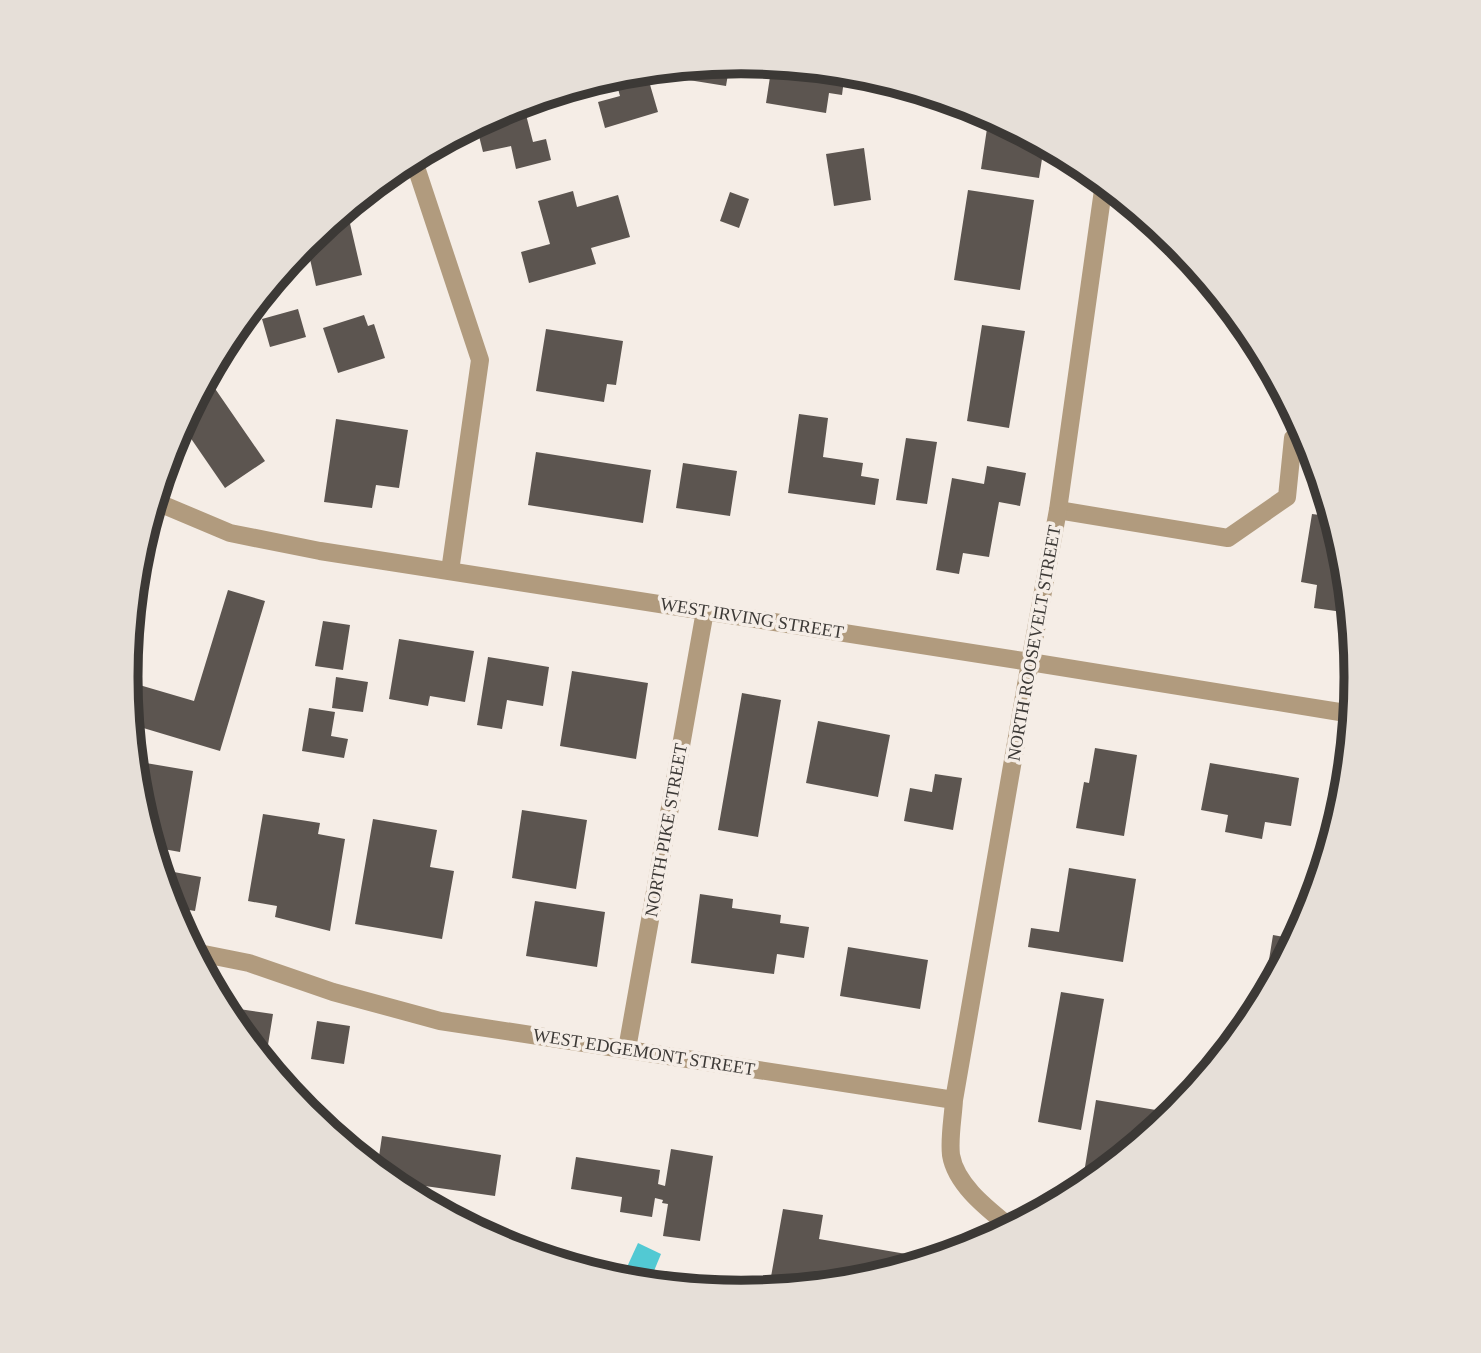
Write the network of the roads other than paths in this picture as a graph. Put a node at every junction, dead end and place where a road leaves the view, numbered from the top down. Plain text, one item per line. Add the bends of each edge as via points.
1 (416, 168) edge
2 (1102, 194) edge
3 (1293, 438) dead end
4 (163, 506) edge
5 (1058, 510) junction
6 (450, 570) junction
7 (705, 611) junction
8 (1030, 662) junction
9 (1342, 712) edge
10 (206, 954) edge
11 (627, 1049) junction
12 (954, 1100) junction
13 (1001, 1220) edge

1 - 6 street via 480,360
2 - 5 street, NORTH ROOSEVELT STREET
3 - 5 street via 1287,497 1228,538
4 - 6 street, WEST IRVING STREET via 230,533
5 - 8 street, NORTH ROOSEVELT STREET
6 - 7 street, WEST IRVING STREET
7 - 8 street, WEST IRVING STREET
7 - 11 street, NORTH PIKE STREET
8 - 9 street, WEST IRVING STREET
8 - 12 street, NORTH ROOSEVELT STREET
10 - 11 street, WEST EDGEMONT STREET via 249,963 440,1021
11 - 12 street, WEST EDGEMONT STREET
12 - 13 street via 951,1157 964,1182

